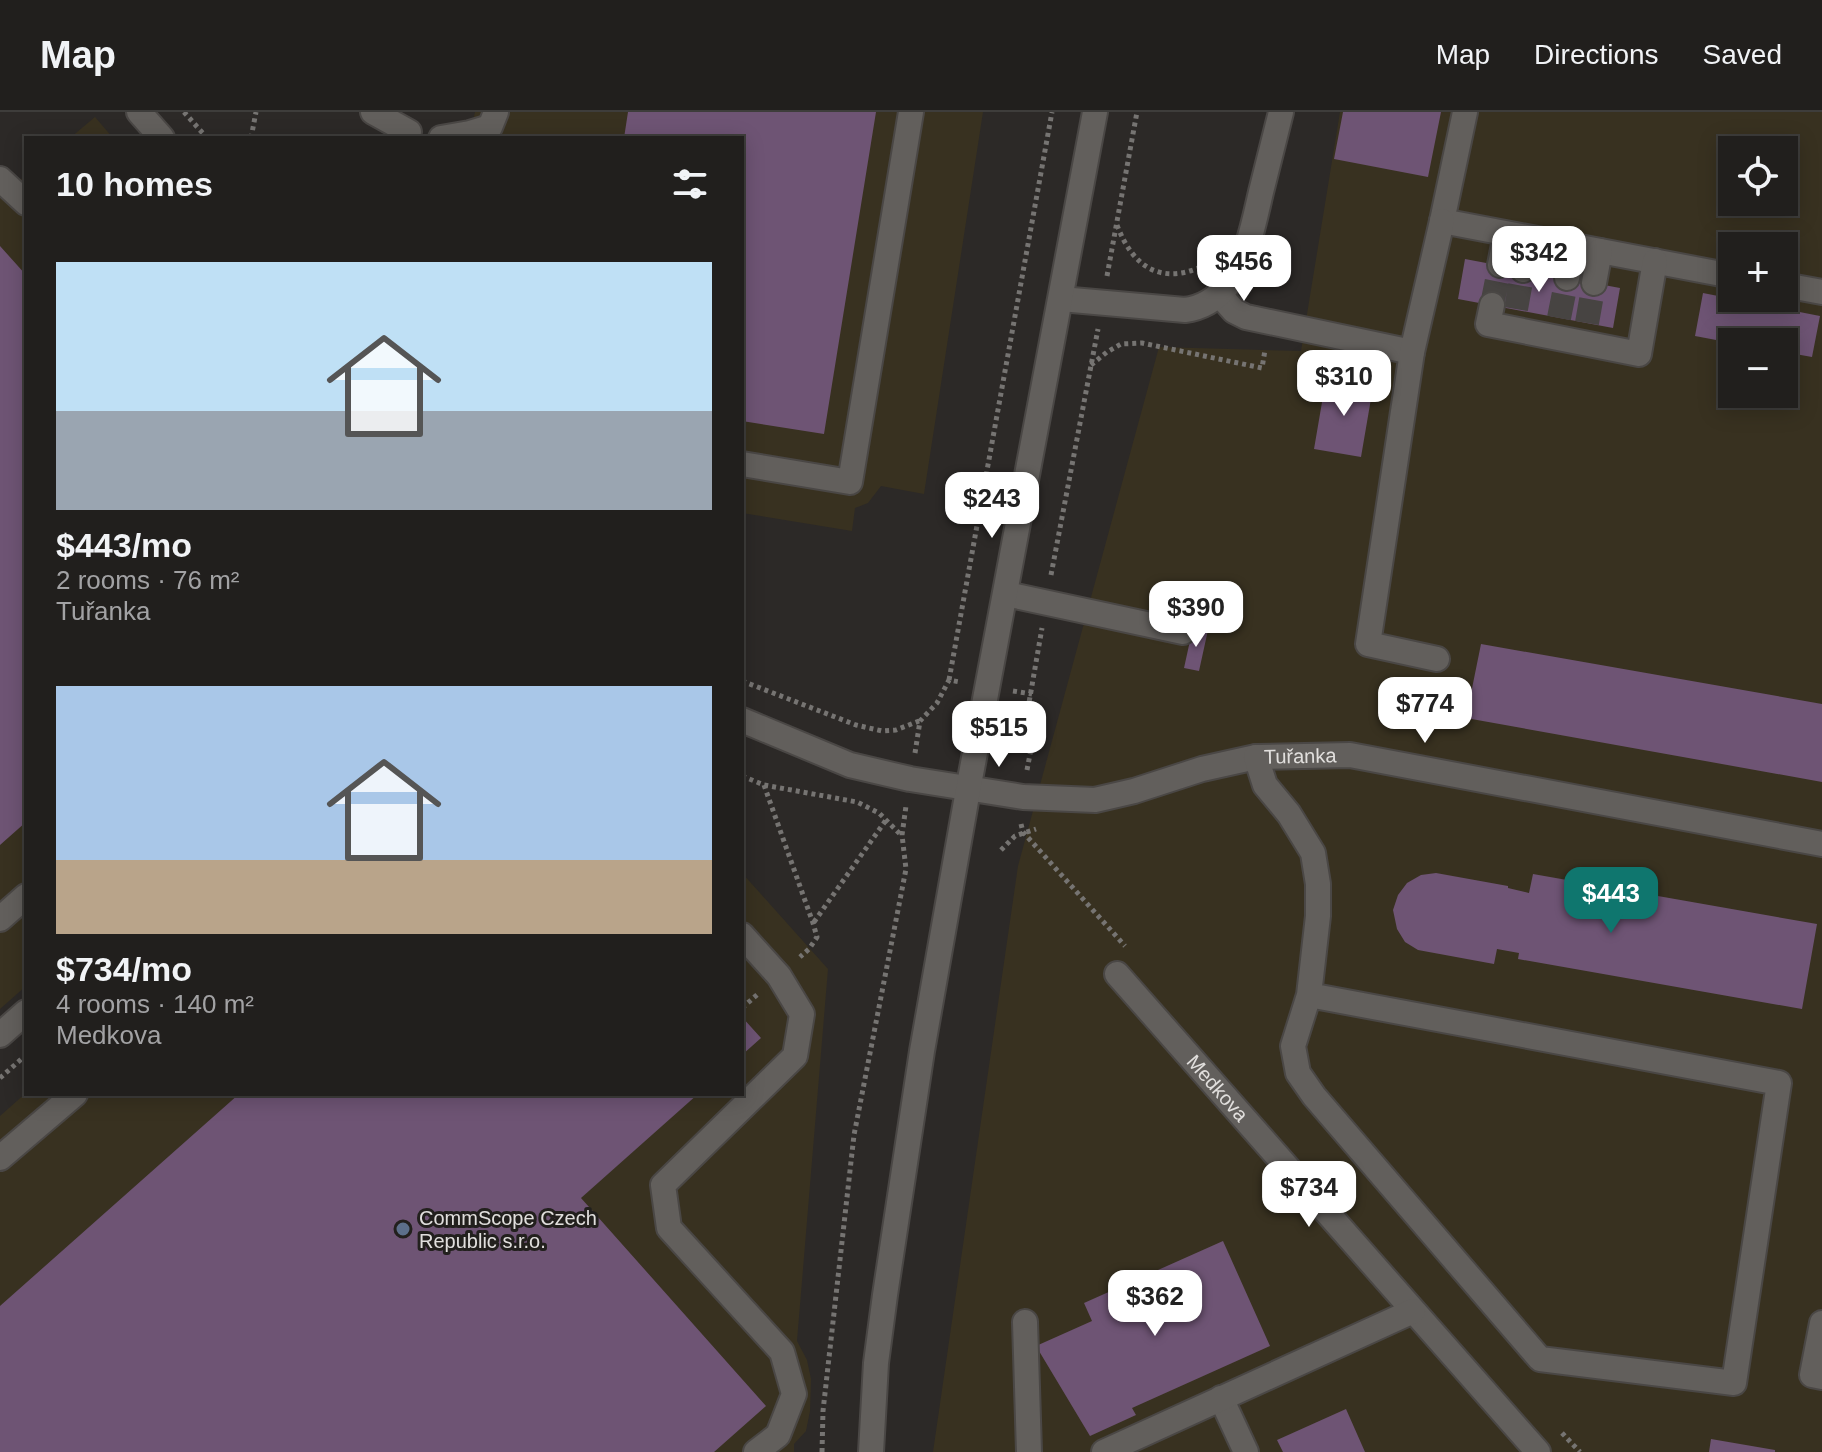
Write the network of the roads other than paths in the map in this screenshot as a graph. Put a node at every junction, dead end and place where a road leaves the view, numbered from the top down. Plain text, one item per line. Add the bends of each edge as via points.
1 (139, 112) edge
2 (373, 112) edge
3 (496, 112) edge
4 (911, 112) edge
5 (1095, 112) edge
6 (1281, 112) edge
7 (1465, 112) edge
8 (410, 127) edge
9 (160, 136) edge
10 (453, 136) edge
11 (0, 179) edge
12 (24, 201) edge
13 (1442, 221) junction
14 (1518, 236) junction
15 (1573, 246) junction
16 (1600, 251) junction
17 (1655, 261) junction
18 (1512, 268) tunnel mouth
19 (1718, 273) edge
20 (1567, 278) tunnel mouth
21 (1594, 283) tunnel mouth
22 (1798, 288) edge
23 (1822, 292) edge
24 (1219, 294) junction
25 (1061, 299) junction
26 (1507, 314) dead end
27 (1412, 352) junction
28 (744, 464) edge
29 (1006, 594) junction
30 (1183, 632) dead end
31 (1437, 659) dead end
32 (744, 721) edge
33 (1256, 757) junction
34 (968, 790) junction
35 (1822, 844) edge
36 (24, 898) edge
37 (0, 919) edge
38 (744, 937) edge
39 (1117, 974) dead end
40 (1309, 995) junction
41 (24, 1014) edge
42 (0, 1035) edge
43 (73, 1096) edge
44 (0, 1158) edge
45 (1413, 1311) junction
46 (1025, 1322) dead end
47 (1822, 1323) edge
48 (1822, 1377) edge
49 (1221, 1398) junction
50 (756, 1452) edge
51 (871, 1452) edge
52 (1029, 1452) edge
53 (1104, 1452) edge
54 (1246, 1452) edge
55 (1538, 1452) edge

1 - 9 street
2 - 8 street
3 - 10 street via 490,127
4 - 28 street via 850,482
5 - 25 street
6 - 24 street via 1249,238
7 - 13 street
11 - 12 street
13 - 14 street
13 - 27 street
14 - 15 street
14 - 18 street
15 - 16 street
15 - 20 street
16 - 17 street
16 - 21 street
17 - 19 street
17 - 26 street via 1639,354 1585,333
22 - 23 street
24 - 25 street via 1185,310
24 - 27 street via 1246,317
25 - 29 street
27 - 31 street via 1368,644
29 - 30 street
29 - 34 street
32 - 34 street, Tuřanka via 850,765
33 - 34 street, Tuřanka via 1095,800
33 - 35 street, Tuřanka via 1350,755
33 - 40 street via 1265,785 1313,853 1318,916
34 - 51 street via 885,1295
36 - 37 street
38 - 50 street via 779,976 802,1014 795,1056 663,1185 669,1228 782,1352 794,1394 778,1435
39 - 45 street, Medkova
40 - 40 street via 1293,1046 1298,1073 1540,1359 1734,1383 1779,1083
41 - 42 street
43 - 44 street
45 - 49 street
45 - 55 street, Medkova
46 - 52 street
47 - 48 street via 1812,1375
49 - 53 street
49 - 54 street

